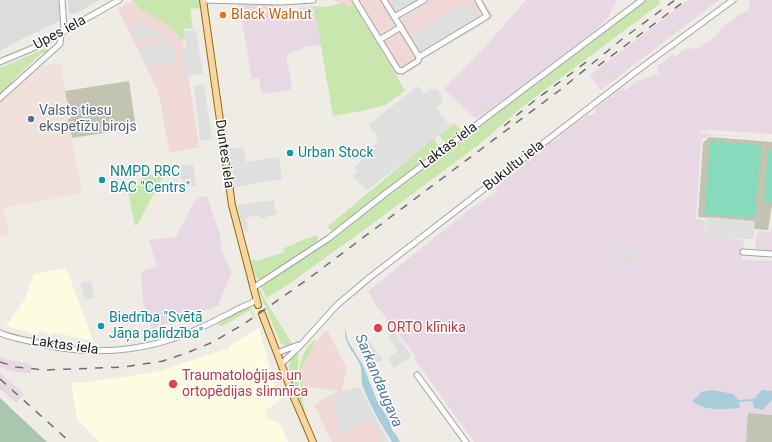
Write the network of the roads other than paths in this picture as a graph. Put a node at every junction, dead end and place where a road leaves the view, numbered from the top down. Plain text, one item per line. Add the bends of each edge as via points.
1 (62, 0) edge
2 (119, 0) edge
3 (203, 0) edge
4 (313, 0) edge
5 (384, 0) edge
6 (424, 0) edge
7 (478, 0) edge
8 (642, 0) edge
9 (733, 0) edge
10 (358, 1) edge
11 (394, 17) junction
12 (401, 27) junction
13 (61, 34) junction
14 (379, 40) junction
15 (419, 57) junction
16 (0, 62) edge
17 (0, 98) edge
18 (743, 252) dead end
19 (772, 254) edge
20 (253, 288) junction
21 (257, 302) joint
22 (262, 314) dead end
23 (0, 333) edge
24 (304, 342) junction
25 (277, 353) junction
26 (282, 364) junction
27 (417, 375) dead end
28 (313, 442) edge
29 (466, 442) edge

1 - 13 street via 64,28
2 - 13 street, Upes iela
3 - 4 street
3 - 20 main road, Duntes iela via 232,205
5 - 11 street
6 - 11 street
7 - 15 street via 487,16
8 - 20 street, Laktas iela via 329,238
9 - 24 street, Bukultu iela via 369,278 337,305
10 - 14 street
11 - 12 street
12 - 14 street
12 - 15 street
13 - 16 street, Upes iela
13 - 17 street via 60,44
14 - 15 street via 398,70 402,71 418,61
18 - 19 street
20 - 21 main road, Duntes iela
21 - 23 street, Laktas iela via 181,336 122,350 66,349
22 - 25 main road
24 - 25 street, Bukultu iela
24 - 26 street, Bukultu iela
25 - 26 main road
26 - 28 main road
27 - 29 street

